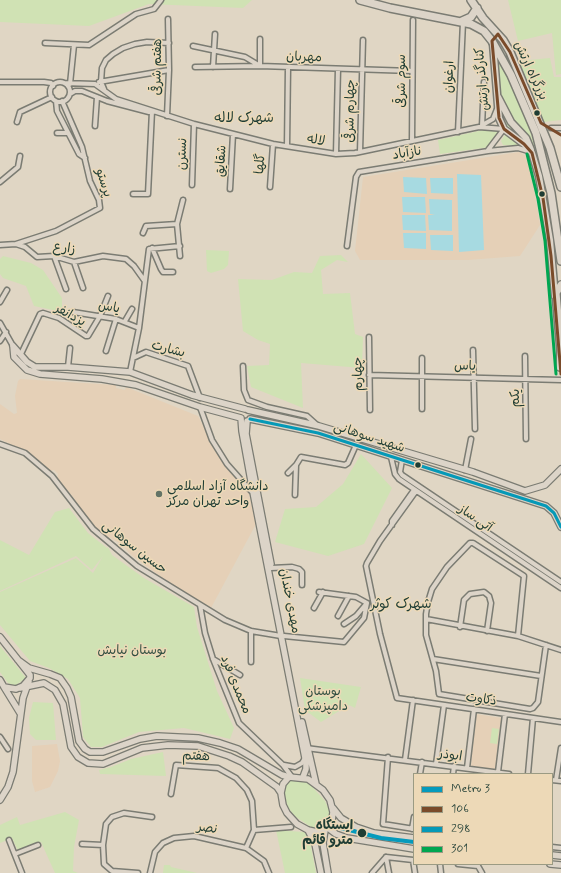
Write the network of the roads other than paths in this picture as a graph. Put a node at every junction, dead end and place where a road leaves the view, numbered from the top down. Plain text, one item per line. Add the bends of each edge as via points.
1 (161, 0) edge
2 (360, 0) edge
3 (471, 0) edge
4 (477, 8) junction
5 (168, 19) dead end
6 (413, 20) dead end
7 (461, 22) junction
8 (215, 34) dead end
9 (498, 34) junction
10 (260, 39) dead end
11 (363, 40) dead end
12 (492, 41) junction
13 (169, 42) junction
14 (45, 43) dead end
15 (74, 44) junction
16 (193, 46) dead end
17 (214, 50) junction
18 (260, 66) junction
19 (195, 67) dead end
20 (213, 68) junction
21 (288, 68) junction
22 (338, 69) junction
23 (170, 70) junction
24 (362, 70) junction
25 (412, 71) junction
26 (113, 79) junction
27 (0, 82) edge
28 (101, 82) junction
29 (484, 82) dead end
30 (64, 83) junction
31 (70, 84) junction
32 (93, 84) junction
33 (52, 86) junction
34 (104, 89) junction
35 (496, 90) junction
36 (70, 94) junction
37 (108, 94) junction
38 (52, 97) junction
39 (97, 97) junction
40 (56, 101) junction
41 (62, 101) junction
42 (497, 105) junction
43 (152, 111) junction
44 (166, 116) junction
45 (17, 122) dead end
46 (194, 124) junction
47 (95, 126) dead end
48 (480, 127) junction
49 (551, 128) dead end
50 (561, 128) edge
51 (504, 129) junction
52 (458, 132) junction
53 (57, 133) dead end
54 (68, 133) junction
55 (233, 134) junction
56 (412, 141) junction
57 (273, 144) junction
58 (287, 146) junction
59 (488, 151) junction
60 (360, 152) junction
61 (532, 153) junction
62 (336, 154) junction
63 (20, 156) dead end
64 (85, 158) junction
65 (0, 182) edge
66 (192, 185) dead end
67 (270, 187) dead end
68 (561, 187) edge
69 (230, 189) dead end
70 (133, 194) dead end
71 (183, 200) dead end
72 (545, 208) junction
73 (177, 224) junction
74 (143, 233) dead end
75 (16, 244) junction
76 (0, 245) edge
77 (180, 246) junction
78 (347, 246) dead end
79 (152, 248) junction
80 (560, 249) junction
81 (54, 256) junction
82 (180, 256) dead end
83 (561, 261) edge
84 (74, 262) junction
85 (173, 272) dead end
86 (144, 280) junction
87 (561, 285) edge
88 (66, 288) dead end
89 (83, 288) dead end
90 (7, 290) dead end
91 (108, 296) dead end
92 (0, 302) edge
93 (132, 309) dead end
94 (73, 312) dead end
95 (100, 316) junction
96 (116, 318) junction
97 (125, 321) junction
98 (0, 323) edge
99 (139, 328) junction
100 (6, 332) junction
101 (369, 337) dead end
102 (0, 341) edge
103 (13, 346) junction
104 (70, 348) dead end
105 (473, 350) dead end
106 (106, 351) dead end
107 (561, 351) edge
108 (21, 354) junction
109 (526, 356) dead end
110 (132, 358) junction
111 (422, 358) dead end
112 (244, 366) dead end
113 (68, 367) junction
114 (561, 370) edge
115 (130, 372) junction
116 (369, 375) junction
117 (422, 376) junction
118 (474, 378) junction
119 (526, 379) junction
120 (561, 380) edge
121 (200, 398) junction
122 (200, 407) junction
123 (422, 409) dead end
124 (247, 410) junction
125 (370, 410) dead end
126 (241, 418) junction
127 (249, 420) junction
128 (319, 426) junction
129 (475, 429) dead end
130 (318, 433) junction
131 (471, 439) dead end
132 (526, 439) dead end
133 (0, 444) edge
134 (356, 445) junction
135 (391, 457) junction
136 (402, 460) junction
137 (296, 465) junction
138 (561, 469) edge
139 (465, 470) junction
140 (288, 473) dead end
141 (496, 480) junction
142 (492, 488) junction
143 (251, 491) dead end
144 (415, 491) junction
145 (295, 495) dead end
146 (436, 502) junction
147 (561, 527) edge
148 (271, 568) junction
149 (559, 580) edge
150 (555, 584) junction
151 (302, 585) dead end
152 (561, 588) edge
153 (349, 596) junction
154 (367, 603) junction
155 (200, 605) junction
156 (314, 608) dead end
157 (338, 616) dead end
158 (426, 619) junction
159 (344, 624) dead end
160 (460, 627) junction
161 (251, 631) junction
162 (487, 631) junction
163 (282, 636) junction
164 (518, 636) junction
165 (0, 637) edge
166 (546, 645) junction
167 (561, 650) edge
168 (213, 659) junction
169 (18, 660) junction
170 (433, 660) junction
171 (251, 662) dead end
172 (240, 675) dead end
173 (542, 676) junction
174 (0, 680) edge
175 (28, 684) junction
176 (4, 687) junction
177 (464, 699) junction
178 (413, 700) junction
179 (444, 705) junction
180 (462, 707) junction
181 (474, 709) junction
182 (20, 714) junction
183 (505, 714) junction
184 (533, 718) junction
185 (561, 722) edge
186 (0, 737) edge
187 (305, 748) junction
188 (561, 748) edge
189 (8, 750) dead end
190 (388, 757) junction
191 (305, 758) junction
192 (405, 760) junction
193 (422, 762) junction
194 (436, 764) junction
195 (283, 765) junction
196 (454, 766) junction
197 (467, 768) junction
198 (498, 772) junction
199 (420, 773) edge
200 (453, 773) edge
201 (492, 773) edge
202 (504, 773) edge
203 (528, 773) edge
204 (290, 777) junction
205 (303, 777) junction
206 (556, 780) edge
207 (316, 784) junction
208 (281, 793) junction
209 (171, 794) dead end
210 (0, 800) edge
211 (332, 807) junction
212 (152, 817) dead end
213 (291, 827) dead end
214 (326, 829) junction
215 (413, 829) edge
216 (254, 830) junction
217 (308, 830) junction
218 (413, 838) edge
219 (9, 840) dead end
220 (82, 844) dead end
221 (38, 845) dead end
222 (103, 845) junction
223 (246, 848) junction
224 (324, 849) junction
225 (413, 849) edge
226 (316, 851) junction
227 (15, 854) junction
228 (386, 857) junction
229 (413, 860) edge
230 (468, 865) edge
231 (22, 873) edge
232 (138, 873) edge
233 (150, 873) edge
234 (269, 873) edge
235 (320, 873) edge
236 (328, 873) edge
237 (372, 873) edge
238 (389, 873) edge
239 (482, 873) edge

1 - 15 street via 154,9 136,14 89,45
2 - 7 highway
3 - 4 highway, بزرگراه ارتش
4 - 7 highway via 471,17
4 - 9 highway, بزرگراه ارتش
5 - 13 street, هفتم شرقی
6 - 25 street, سوم شرقی
7 - 12 highway, کنارگذر ارتش via 484,31
7 - 52 street, ارغوان
8 - 17 street
9 - 12 highway, بزرگراه ارتش
9 - 68 highway, بزرگراه ارتش via 510,52 538,116 553,155
10 - 18 street
11 - 24 street, چهارم شرقی
12 - 35 main road, کنارگذر ارتش
12 - 80 highway, بزرگراه ارتش via 514,82 536,133 551,193
13 - 23 street, هفتم شرقی
13 - 28 street via 143,43 119,49 104,62
14 - 15 street
15 - 31 street
16 - 17 street
17 - 18 street via 245,57
17 - 20 street
18 - 20 street, مهربان
18 - 21 street, مهربان
19 - 20 street, مهربان
21 - 22 street, مهربان
21 - 58 street
22 - 24 street, مهربان
22 - 62 street
23 - 26 street
23 - 44 street, هفتم شرقی
24 - 25 street, مهربان
24 - 60 street, چهارم شرقی
25 - 56 street, سوم شرقی
26 - 28 street
26 - 34 street via 105,84
27 - 33 street via 44,82 51,83
28 - 32 street
28 - 34 street
29 - 48 street
30 - 31 street
30 - 33 street via 58,82
30 - 36 street via 69,87
31 - 32 street
32 - 37 street, لاله
33 - 38 street
34 - 37 street
35 - 42 main road, کنارگذر ارتش
35 - 61 main road via 507,117 529,142
36 - 39 street, لاله via 82,91
36 - 41 street
37 - 43 street, لاله
38 - 40 street
38 - 45 street via 20,112
39 - 43 street, لاله
39 - 47 street
40 - 41 street
40 - 54 street via 57,111
41 - 64 street, پرستو
42 - 48 street via 493,119
42 - 51 main road, کنارگذر ارتش
43 - 44 street, لاله
43 - 70 street via 148,194
44 - 46 street, لاله
46 - 55 street, لاله
46 - 66 street, نسترن
48 - 51 street, لاله
48 - 52 street, لاله
49 - 50 street
51 - 59 street
51 - 61 main road
52 - 56 street, لاله
53 - 54 street
54 - 64 street via 79,154
55 - 57 street, لاله
55 - 69 street, شقایق
56 - 60 street, لاله
57 - 58 street, لاله
57 - 67 street, گلها
58 - 62 street, لاله
59 - 61 street, نازآباد via 518,148
59 - 78 street, نازآباد via 359,172 356,177
60 - 62 street, لاله
61 - 72 main road
63 - 65 street via 18,167
64 - 75 street, پرستو via 100,208 56,231
71 - 73 street
72 - 80 main road via 553,222
72 - 114 main road
73 - 74 street via 146,226
73 - 77 street
75 - 76 street
75 - 81 street, زارع via 25,247 37,257
77 - 79 street
77 - 82 street
79 - 85 street via 161,270
79 - 86 street, بشارت via 149,249
80 - 83 highway, بزرگراه ارتش
81 - 84 street, زارع
81 - 88 street
84 - 86 street, زارع via 103,256 126,259
84 - 89 street
86 - 99 street, بشارت
87 - 107 highway via 556,293
90 - 92 street
91 - 95 street
93 - 97 street
94 - 95 street, یاس
95 - 96 street, یاس
95 - 108 street, یزدانفر via 91,334 86,336 59,318 40,314
96 - 97 street, یاس
96 - 106 street
97 - 99 street, یاس
98 - 100 street, شهید سوهانی
99 - 110 street, بشارت
100 - 102 street
100 - 103 street, شهید سوهانی
101 - 116 street, چهارم
103 - 108 main road, شهید سوهانی
103 - 122 main road, شهید سوهانی via 14,357 27,370 40,374 122,382
104 - 113 street
105 - 118 street
107 - 114 highway
108 - 113 main road, شهید سوهانی via 35,367
109 - 119 street, یکم
110 - 115 street, بشارت
110 - 121 street, بشارت via 146,352 188,366
111 - 117 street
112 - 128 street via 244,390 248,400 307,416
113 - 115 main road, شهید سوهانی
115 - 121 main road, شهید سوهانی
116 - 117 street, یاس
116 - 125 street, چهارم
117 - 118 street, یاس
117 - 123 street
118 - 119 street, یاس
118 - 129 street
119 - 120 street, یاس
119 - 132 street, یکم
121 - 124 main road, شهید سوهانی
122 - 126 main road, شهید سوهانی
122 - 143 street via 212,440 223,458
124 - 126 main road via 241,412
124 - 127 main road, مهدی خندان via 252,414
124 - 128 main road, شهید سوهانی
126 - 127 main road, شهید سوهانی
126 - 163 main road, مهدی خندان via 242,435
127 - 130 main road, شهید سوهانی
127 - 148 main road, مهدی خندان via 246,434
128 - 130 main road
128 - 139 main road, شهید سوهانی
130 - 134 main road, شهید سوهانی
131 - 139 street
133 - 155 street, حسین سوهانی via 25,453 52,476 93,529 131,562
134 - 135 main road, شهید سوهانی
134 - 137 street via 347,464 302,456
135 - 136 main road, شهید سوهانی
135 - 144 street, آتی ساز via 397,477
136 - 142 main road, شهید سوهانی
136 - 146 street, آتی ساز via 401,473
137 - 140 street
137 - 145 street
138 - 141 main road, شهید سوهانی via 548,483 530,490
139 - 141 main road, شهید سوهانی
141 - 142 main road
142 - 147 main road, شهید سوهانی via 549,508
144 - 146 street, آتی ساز
144 - 178 street, ذکاوت via 392,521 392,525 366,566 380,634 398,698
146 - 149 street, آتی ساز
146 - 150 street, آتی ساز
148 - 151 street via 299,569 302,572
148 - 163 main road, مهدی خندان
149 - 150 street
150 - 152 street, آتی ساز
153 - 154 street
153 - 156 street via 321,592
153 - 157 street
154 - 159 street via 356,616
154 - 163 street via 364,618 344,642
155 - 161 street, حسین سوهانی via 225,620
155 - 168 street, محمدی فرد
158 - 160 street
158 - 164 street via 428,602 437,581 447,567 473,543 524,576
158 - 170 street via 426,635
160 - 162 street
160 - 162 street via 464,600 470,594 484,592 489,596 491,604
161 - 163 street, حسین سوهانی
161 - 171 street
162 - 164 street
163 - 187 main road, مهدی خندان
164 - 166 street
165 - 169 main road
166 - 167 street
166 - 173 street
168 - 172 street
168 - 195 street, محمدی فرد via 239,723
169 - 175 main road via 30,675
169 - 204 main road via 29,668 60,678 71,697 79,741 87,750 103,752 157,736 198,738 238,749 282,775
170 - 173 street
170 - 177 street via 439,694
173 - 177 street via 538,702 533,708
174 - 176 main road
175 - 176 main road via 20,688
175 - 182 main road
175 - 208 main road via 44,683 56,690 63,704 70,747 78,757 88,763 106,763 142,748 168,745 198,746 242,762 277,787
176 - 182 main road
177 - 180 street
178 - 179 street, ذکاوت
178 - 192 street
179 - 180 street, ذکاوت
179 - 194 street
180 - 181 street, ذکاوت
181 - 183 street, ذکاوت
181 - 197 street
182 - 210 main road via 14,772
183 - 184 street, ذکاوت
183 - 198 street
184 - 185 street, ذکاوت
184 - 203 street
186 - 189 street
187 - 190 street, ابوذر
187 - 191 main road, مهدی خندان
187 - 207 main road, مهدی خندان
188 - 206 street
190 - 192 street, ابوذر
190 - 215 street via 382,824
191 - 195 street via 295,767
191 - 205 main road, مهدی خندان via 306,769
192 - 193 street, ابوذر
193 - 194 street, ابوذر
193 - 199 street
194 - 196 street, ابوذر
195 - 204 street, محمدی فرد
196 - 197 street, ابوذر
196 - 200 street
197 - 201 street, ابوذر
198 - 201 street, ابوذر
198 - 202 street, ابوذر
204 - 205 main road
204 - 208 main road via 283,784
205 - 207 main road
207 - 211 main road via 326,794
208 - 217 main road via 287,813 297,824
209 - 216 street, هفتم via 176,765 218,768 236,778 247,790 252,801
211 - 214 main road via 332,822
211 - 218 main road via 341,818 356,827
212 - 222 street via 124,813 112,816 106,824
213 - 216 street
214 - 217 main road via 317,832
214 - 224 main road
214 - 225 main road via 347,838
216 - 223 street, هفتم
217 - 226 main road via 313,837
219 - 227 street
220 - 222 street
221 - 227 street
222 - 232 street via 104,864 112,871
223 - 233 street, نصر via 194,836 174,838 163,843 155,852
223 - 234 street, نصر via 264,861
224 - 226 main road
224 - 236 main road
226 - 235 main road
227 - 231 street
228 - 229 street
228 - 237 street
228 - 238 street
230 - 239 street via 478,866

